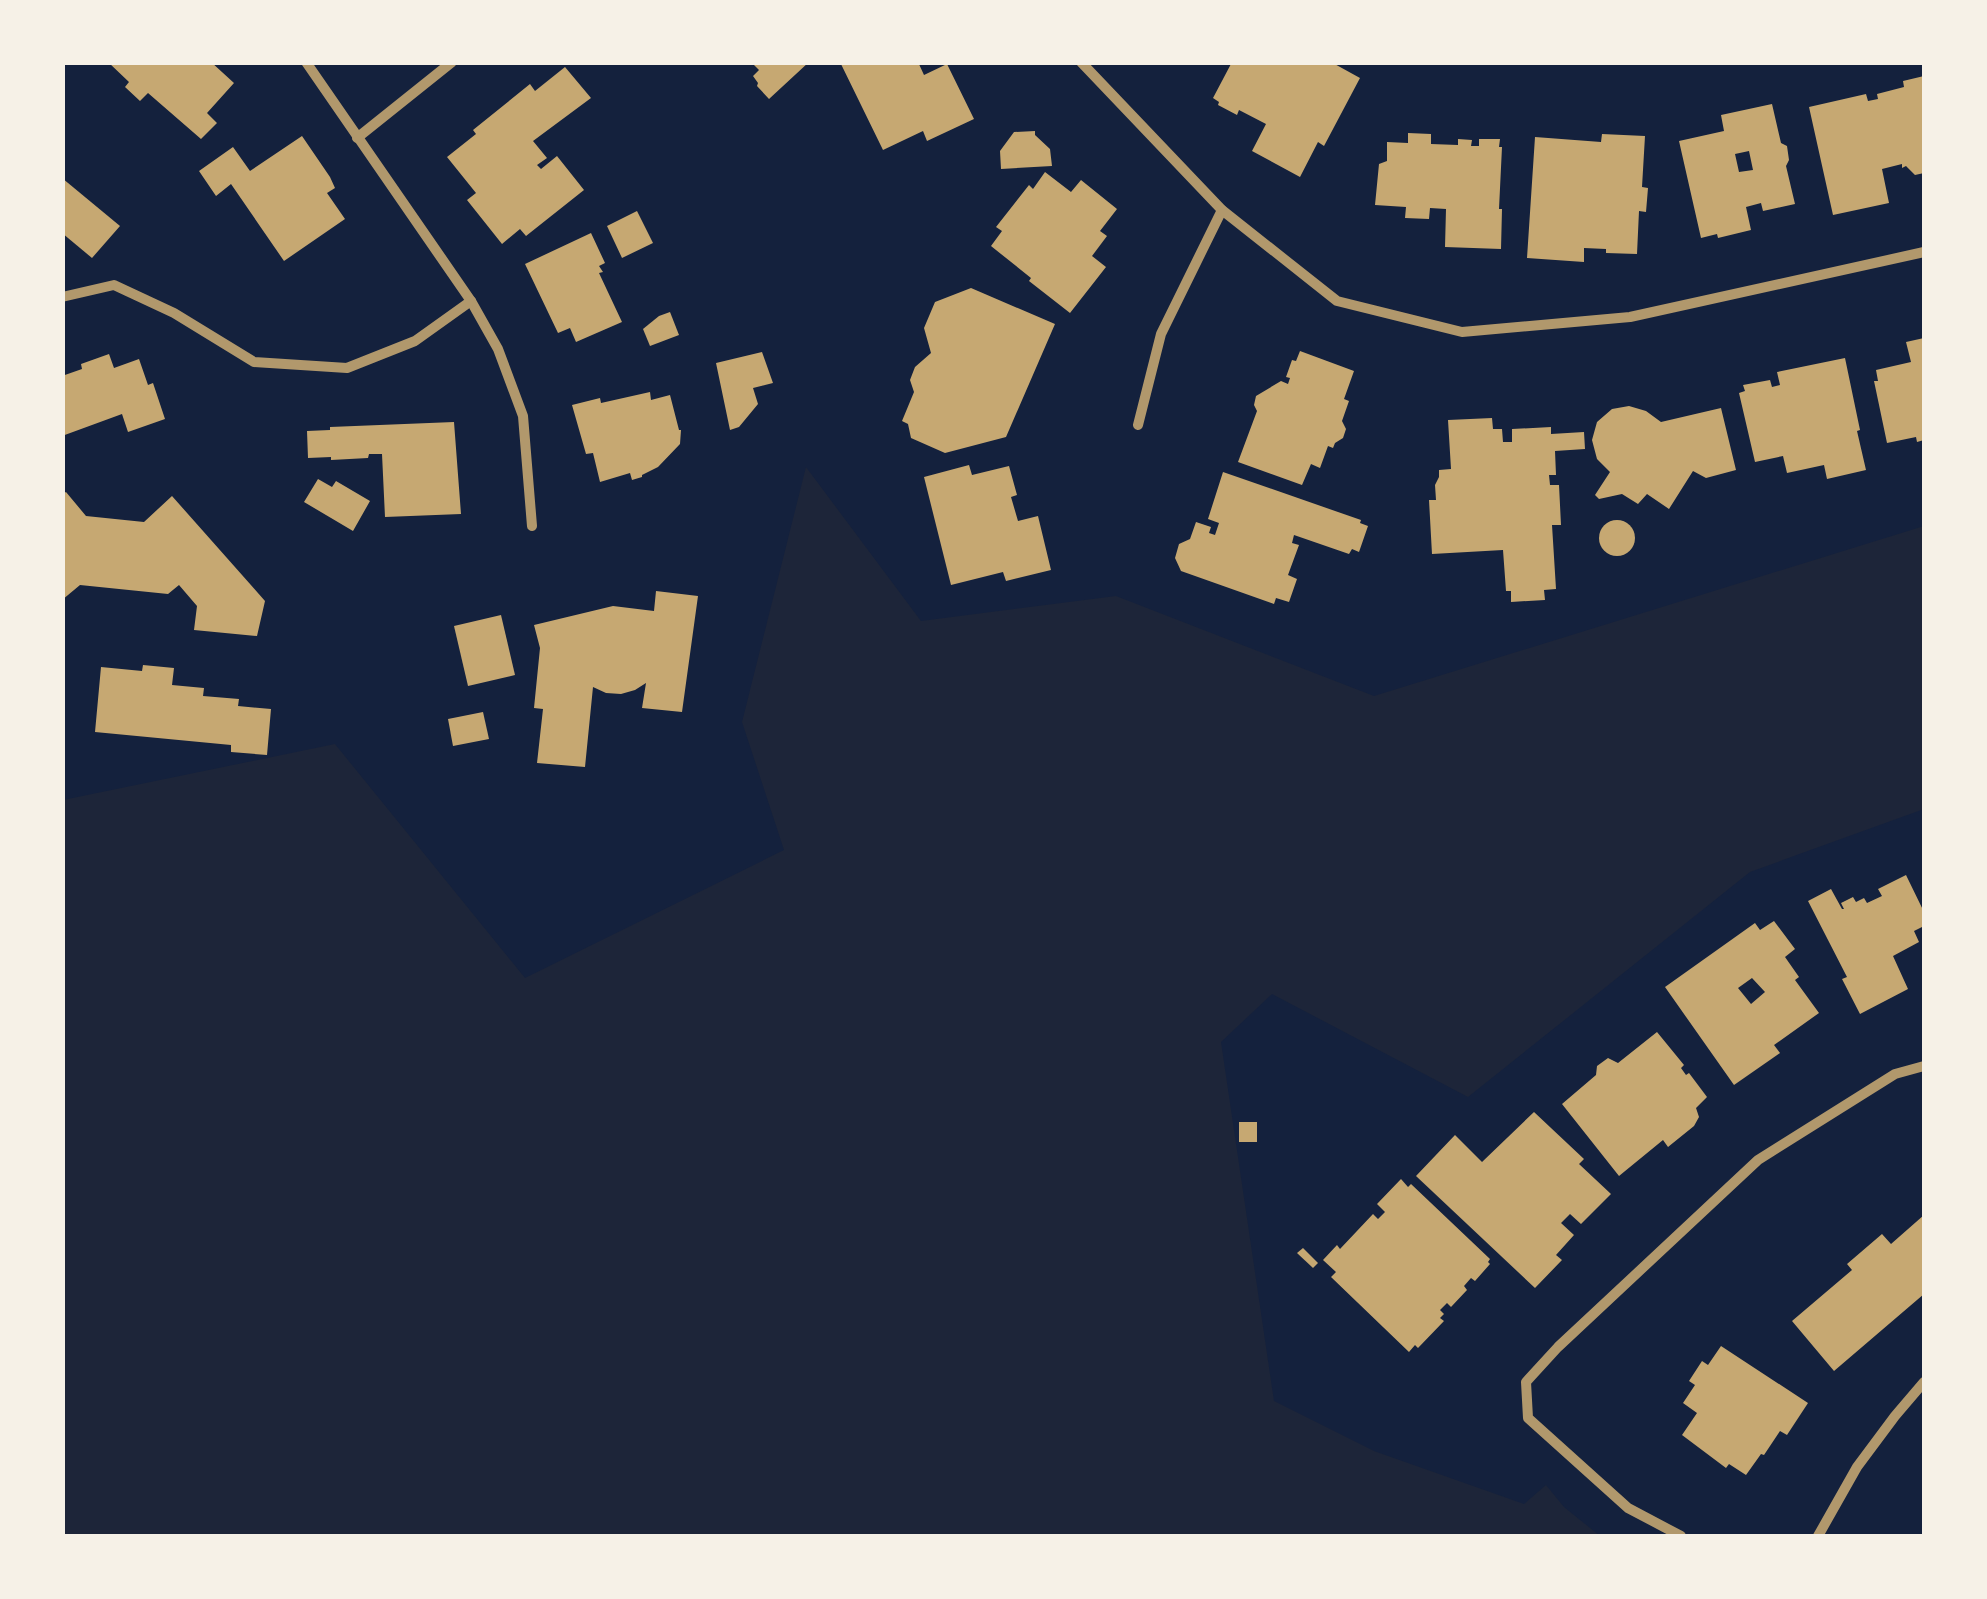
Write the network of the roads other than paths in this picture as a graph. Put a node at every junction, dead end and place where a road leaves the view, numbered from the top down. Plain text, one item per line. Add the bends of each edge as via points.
1 (306, 62) edge
2 (452, 62) edge
3 (1081, 62) edge
4 (356, 138) junction
5 (1222, 210) junction
6 (1924, 252) edge
7 (62, 298) edge
8 (471, 301) junction
9 (1138, 425) dead end
10 (532, 526) dead end
11 (1924, 1066) edge
12 (1924, 1382) edge
13 (1681, 1536) edge
14 (1818, 1536) edge

1 - 4 street
2 - 4 street
3 - 5 street
4 - 8 street
5 - 6 street via 1337,301 1462,332 1630,317
5 - 9 street via 1160,334
7 - 8 street via 114,286 254,362 347,368 414,341
8 - 10 street via 523,416
11 - 13 street via 1895,1074 1758,1160 1526,1382 1528,1418 1628,1508
12 - 14 street via 1856,1467

